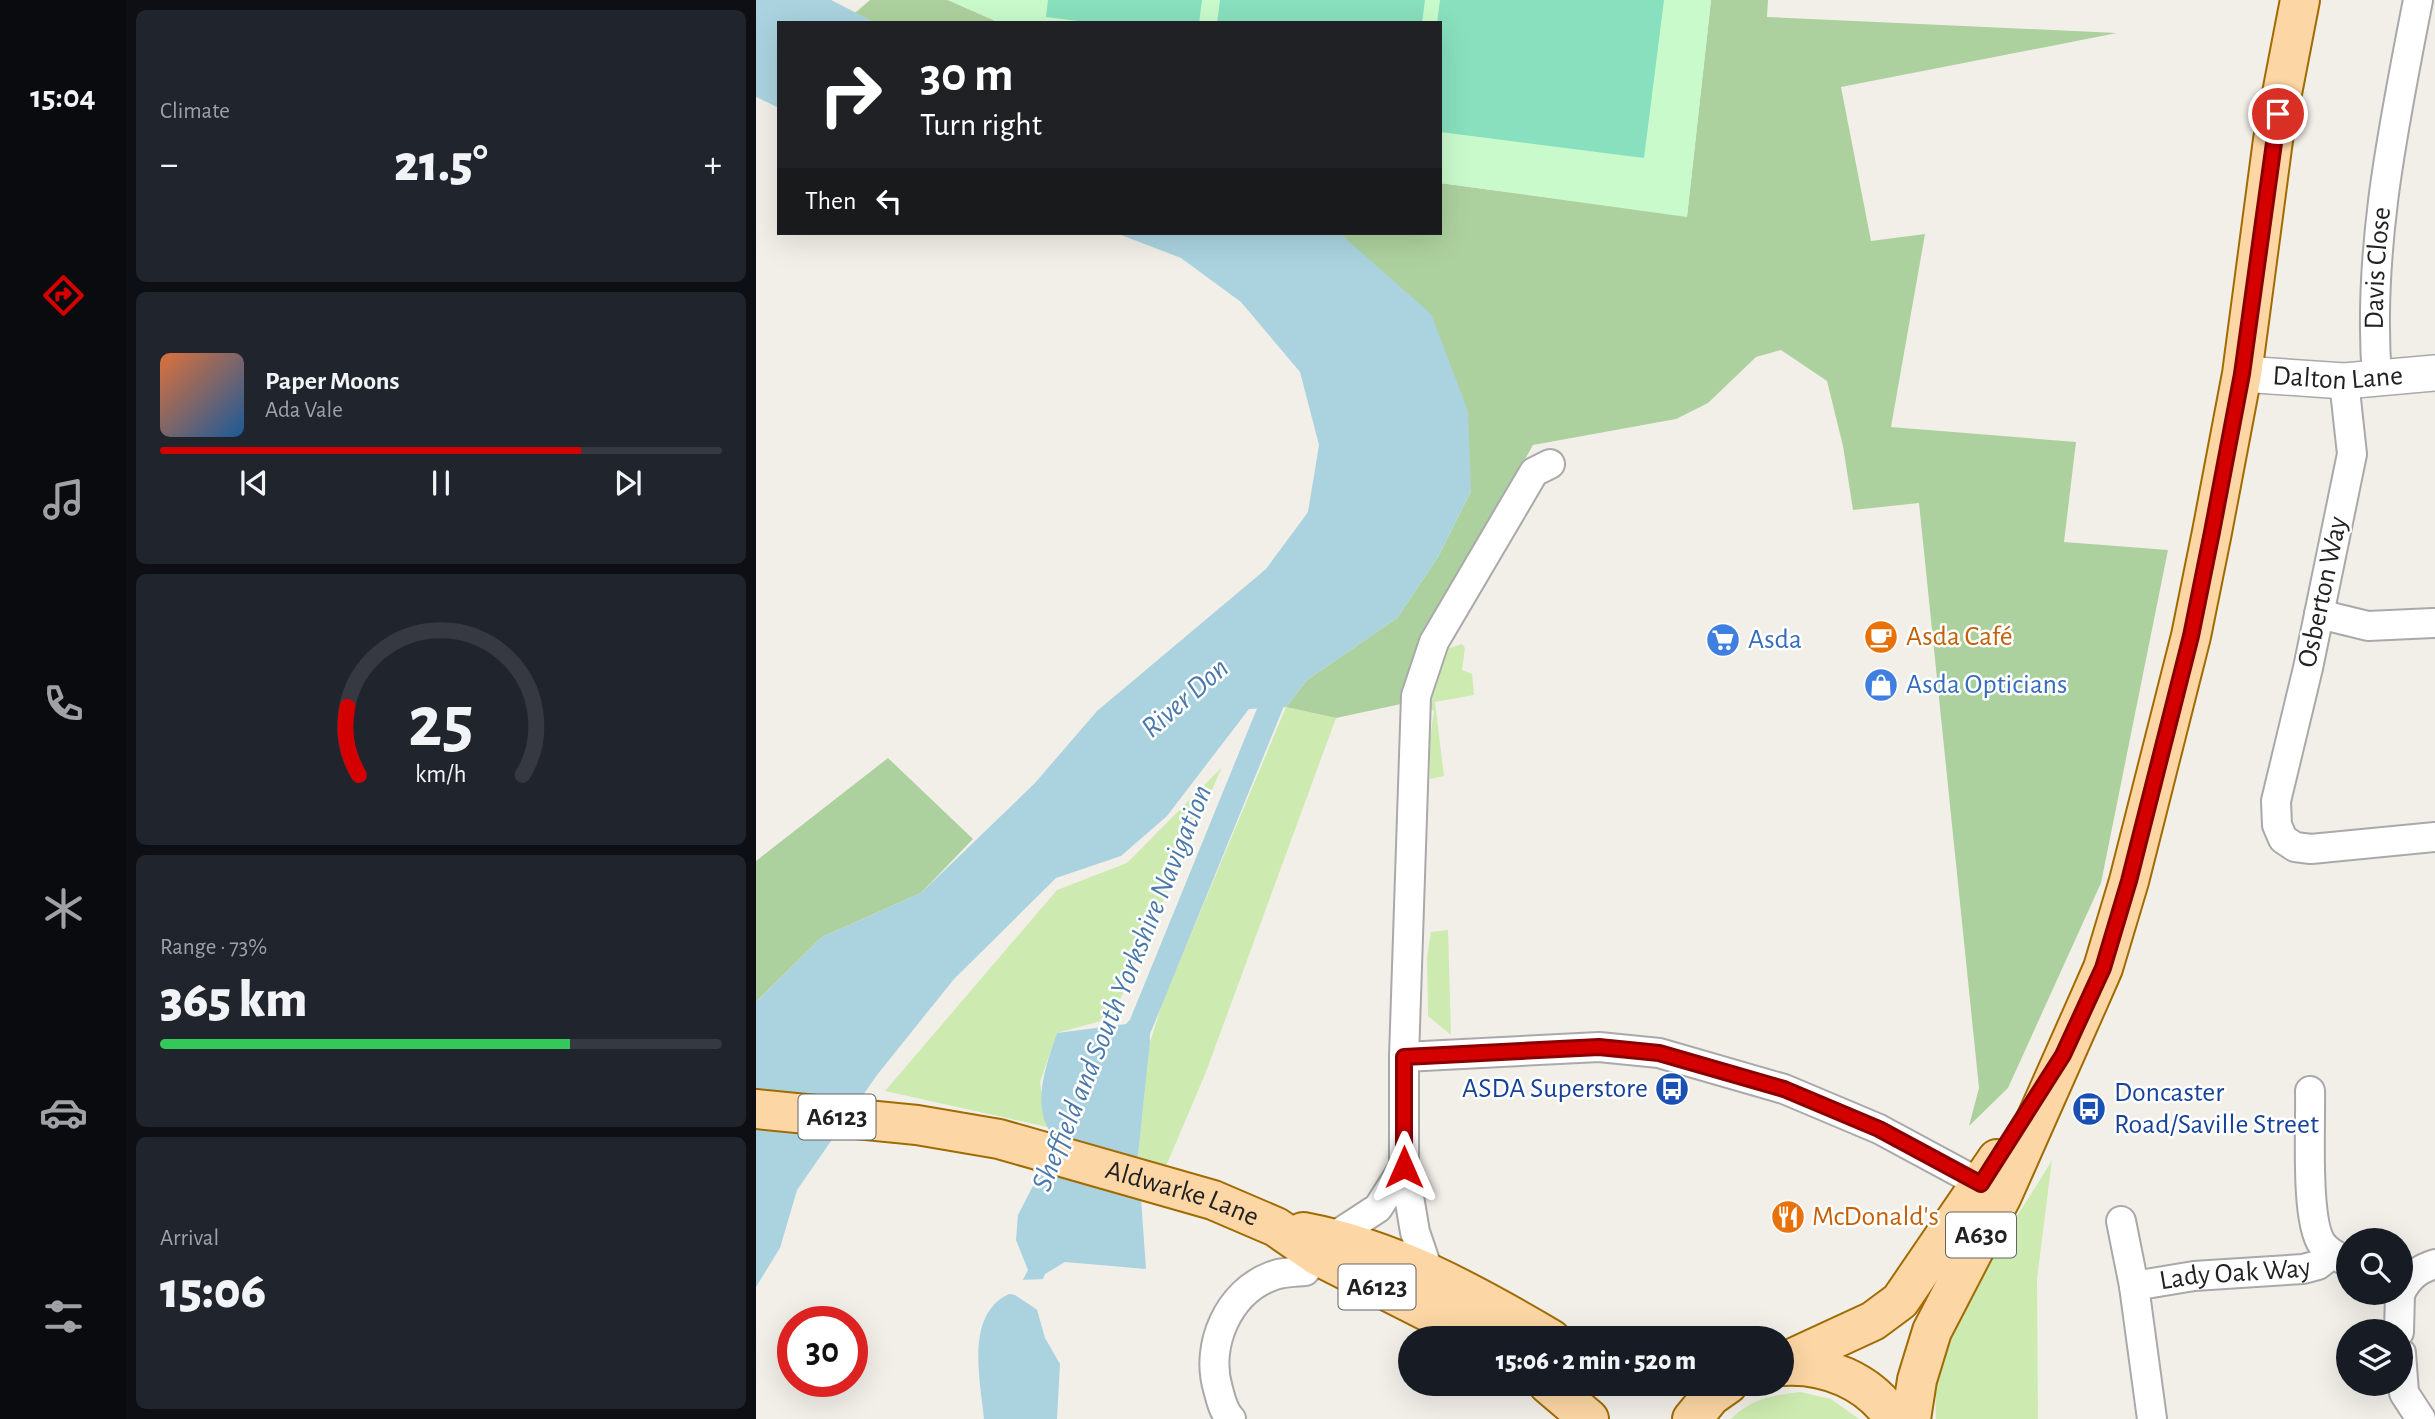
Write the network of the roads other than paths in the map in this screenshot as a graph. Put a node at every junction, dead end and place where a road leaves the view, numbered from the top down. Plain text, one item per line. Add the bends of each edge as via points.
1 (2300, 0) edge
2 (2418, 0) edge
3 (2435, 373) edge
4 (2242, 374) junction
5 (2361, 380) junction
6 (1550, 464) dead end
7 (2319, 614) junction
8 (2434, 623) edge
9 (2435, 837) edge
10 (2063, 1055) junction
11 (1404, 1057) junction
12 (2310, 1091) dead end
13 (756, 1109) edge
14 (1404, 1167) junction
15 (1981, 1184) junction
16 (2121, 1221) dead end
17 (1325, 1247) junction
18 (2336, 1255) edge
19 (2336, 1259) edge
20 (2435, 1264) edge
21 (1429, 1273) junction
22 (2413, 1276) edge
23 (2134, 1286) junction
24 (1460, 1326) edge
25 (1529, 1326) edge
26 (1794, 1358) edge
27 (1794, 1365) edge
28 (1562, 1396) edge
29 (1711, 1396) edge
30 (2406, 1396) edge
31 (1231, 1419) edge
32 (1589, 1419) edge
33 (1692, 1419) edge
34 (1894, 1419) edge
35 (1911, 1419) edge
36 (2152, 1419) edge
37 (2421, 1419) edge

1 - 4 main road, A630 via 2273,140
2 - 5 street, Davis Close via 2388,157 2373,324
3 - 5 street, Dalton Lane
4 - 5 street, Dalton Lane
4 - 10 main road, A630 via 2191,636 2129,881 2103,968
5 - 7 street, Osberton Way
6 - 11 street via 1534,472 1434,642 1416,696
7 - 8 street via 2368,626
7 - 9 street, Osberton Way via 2276,801 2283,839 2311,849
10 - 15 main road, A630
10 - 35 main road, A630 via 2003,1196 1932,1331
11 - 14 street
11 - 15 street via 1599,1047 1659,1053 1784,1089 1879,1129
12 - 18 street, Lady Oak Way via 2312,1216 2321,1243
13 - 17 main road, Aldwarke Lane / A6123 via 917,1125 999,1139 1213,1200
14 - 17 street via 1378,1208
14 - 21 street via 1415,1232
15 - 26 main road, A630 via 1900,1301 1872,1321
16 - 23 street, Lady Oak Way
17 - 21 main road, Aldwarke Lane / A6123
17 - 24 main road, Aldwarke Lane / A6123
17 - 31 street via 1305,1271 1272,1276 1226,1311 1216,1345 1214,1376 1225,1414
19 - 23 street, Lady Oak Way via 2303,1269 2194,1276
20 - 22 street
21 - 25 main road, Aldwarke Lane / A6123
23 - 36 street, Lady Oak Way
27 - 34 main road via 1826,1369 1851,1380 1873,1395
28 - 32 main road
29 - 33 main road
30 - 37 street

